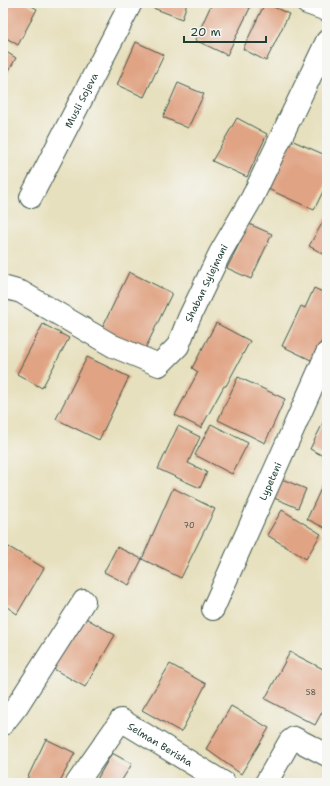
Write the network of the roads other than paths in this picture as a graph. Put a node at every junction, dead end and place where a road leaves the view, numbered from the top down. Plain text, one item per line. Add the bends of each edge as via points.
1 (131, 3) edge
2 (307, 3) edge
3 (327, 10) edge
4 (327, 41) edge
5 (31, 197) dead end
6 (3, 287) edge
7 (327, 353) edge
8 (84, 601) dead end
9 (213, 609) dead end
10 (3, 724) edge
11 (327, 756) edge
12 (77, 783) edge
13 (224, 783) edge
14 (266, 783) edge

1 - 5 street, Musli Sojeva
2 - 3 street
4 - 6 street, Shaban Sylejmani via 252,198 217,260 178,346 159,365 112,346 21,292
7 - 9 street, Lypeteni
8 - 10 street
11 - 14 street via 294,738
12 - 13 street, Selman Berisha via 121,720

